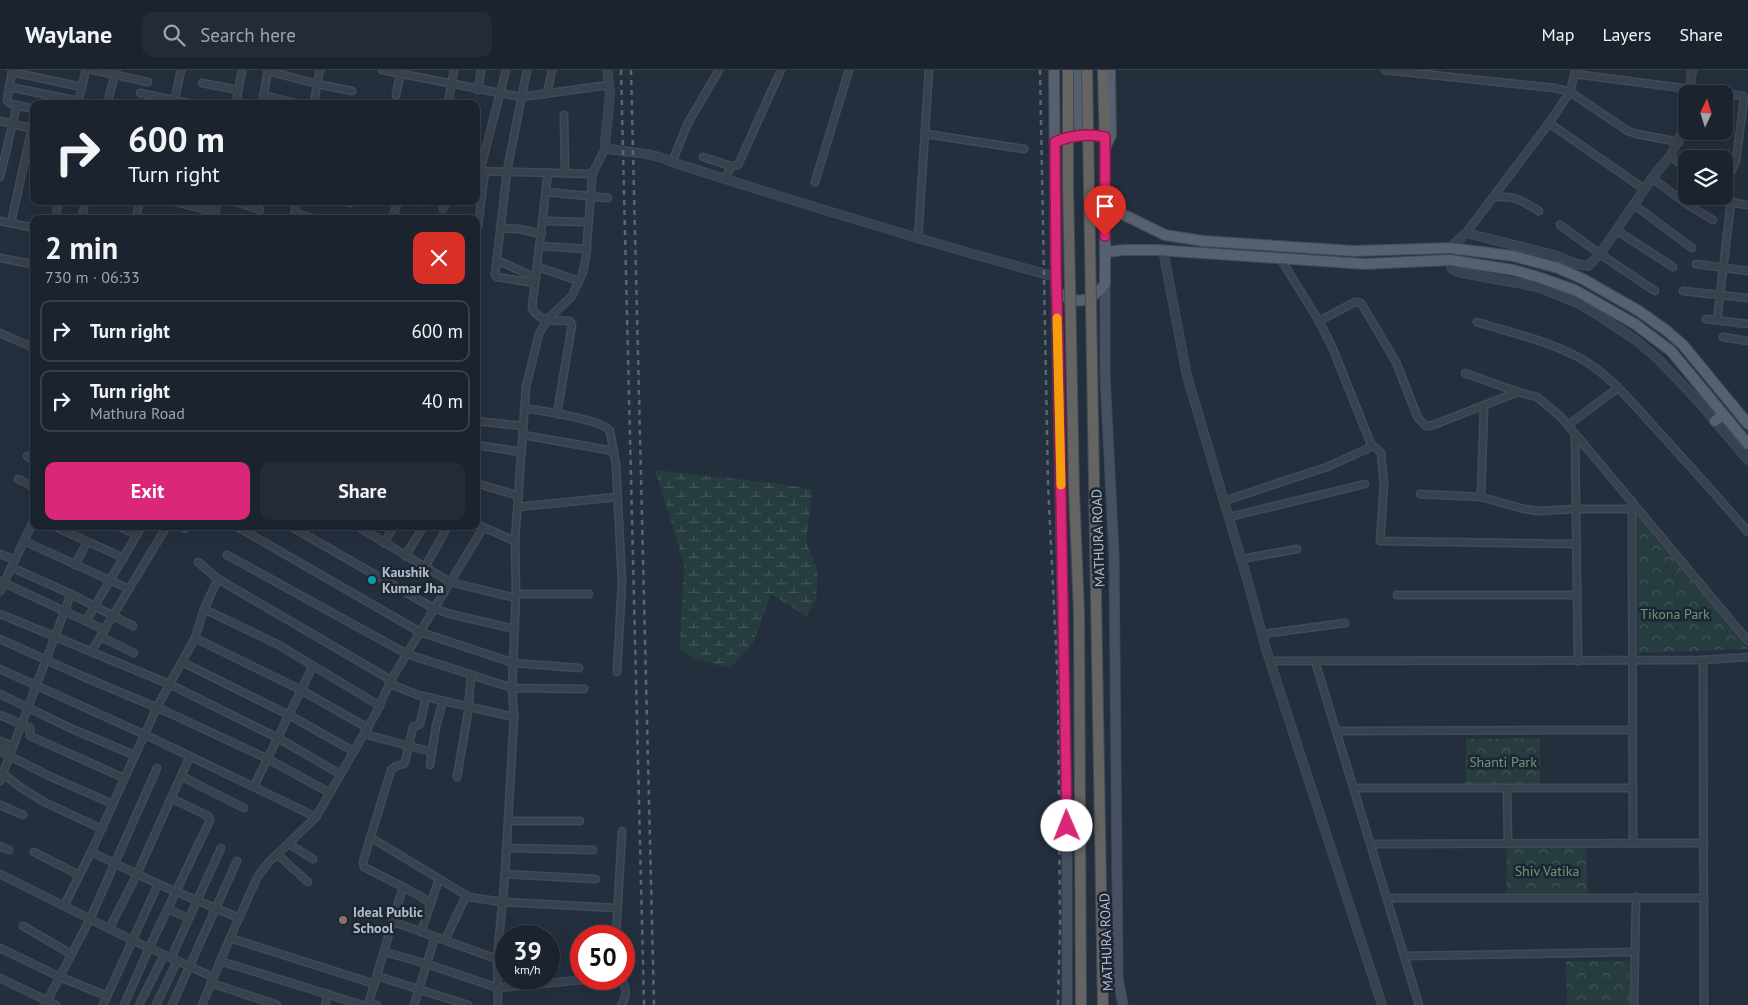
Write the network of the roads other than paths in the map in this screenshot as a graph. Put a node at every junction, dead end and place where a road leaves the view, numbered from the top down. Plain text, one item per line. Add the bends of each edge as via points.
1 (86, 70) edge
2 (93, 70) edge
3 (181, 70) edge
4 (242, 70) edge
5 (268, 70) edge
6 (320, 70) edge
7 (382, 70) edge
8 (425, 70) edge
9 (454, 70) edge
10 (481, 70) edge
11 (506, 70) edge
12 (527, 70) edge
13 (552, 70) edge
14 (607, 70) edge
15 (719, 70) edge
16 (781, 70) edge
17 (849, 70) edge
18 (929, 70) edge
19 (1054, 70) edge
20 (1068, 70) edge
21 (1076, 70) edge
22 (1088, 70) edge
23 (1103, 70) edge
24 (1110, 70) edge
25 (1385, 70) edge
26 (1692, 70) edge
27 (12, 71) edge
28 (115, 72) edge
29 (401, 72) edge
30 (1575, 72) edge
31 (423, 78) junction
32 (148, 82) dead end
33 (202, 83) dead end
34 (317, 84) junction
35 (451, 84) junction
36 (609, 85) junction
37 (1690, 85) edge
38 (9, 87) junction
39 (82, 87) junction
40 (1678, 89) edge
41 (238, 90) junction
42 (478, 90) junction
43 (352, 91) dead end
44 (1570, 92) junction
45 (140, 93) dead end
46 (499, 94) junction
47 (547, 94) junction
48 (263, 95) junction
49 (1733, 95) edge
50 (396, 96) dead end
51 (521, 97) junction
52 (70, 100) edge
53 (79, 100) edge
54 (108, 100) edge
55 (166, 100) edge
56 (174, 100) edge
57 (237, 100) edge
58 (262, 100) edge
59 (283, 100) edge
60 (315, 100) edge
61 (449, 100) edge
62 (17, 105) junction
63 (30, 108) edge
64 (564, 115) dead end
65 (0, 122) edge
66 (13, 124) junction
67 (1548, 124) junction
68 (30, 127) edge
69 (926, 134) junction
70 (1080, 134) junction
71 (1105, 137) junction
72 (30, 141) edge
73 (1055, 142) junction
74 (1679, 142) joint
75 (606, 146) junction
76 (1105, 148) junction
77 (1024, 149) dead end
78 (1670, 156) junction
79 (703, 157) dead end
80 (672, 162) junction
81 (1678, 162) edge
82 (731, 166) junction
83 (1733, 168) edge
84 (480, 171) edge
85 (507, 171) junction
86 (548, 172) junction
87 (565, 173) junction
88 (592, 174) junction
89 (0, 177) edge
90 (1652, 178) junction
91 (725, 179) junction
92 (814, 182) dead end
93 (1644, 189) junction
94 (547, 192) junction
95 (591, 196) junction
96 (1494, 197) junction
97 (608, 198) dead end
98 (1733, 202) edge
99 (1104, 203) junction
100 (1633, 204) junction
101 (183, 205) edge
102 (246, 205) edge
103 (445, 205) edge
104 (1731, 205) edge
105 (1748, 205) edge
106 (443, 209) dead end
107 (260, 210) dead end
108 (1539, 211) dead end
109 (214, 215) edge
110 (1713, 220) dead end
111 (0, 221) edge
112 (544, 222) junction
113 (588, 222) junction
114 (11, 223) junction
115 (1560, 225) dead end
116 (30, 227) edge
117 (501, 228) junction
118 (1616, 230) junction
119 (1466, 233) junction
120 (542, 234) junction
121 (918, 239) junction
122 (541, 246) junction
123 (1450, 248) junction
124 (1692, 248) dead end
125 (587, 249) junction
126 (1163, 250) junction
127 (1105, 252) junction
128 (1600, 254) junction
129 (0, 258) edge
130 (1280, 258) junction
131 (497, 260) junction
132 (1450, 260) junction
133 (30, 264) edge
134 (1696, 264) dead end
135 (538, 267) junction
136 (1673, 267) dead end
137 (1724, 268) junction
138 (1748, 271) edge
139 (1056, 278) junction
140 (536, 280) junction
141 (579, 281) junction
142 (1105, 284) junction
143 (1655, 290) dead end
144 (1056, 291) junction
145 (1683, 291) dead end
146 (1720, 294) junction
147 (1748, 298) edge
148 (1706, 319) dead end
149 (547, 320) junction
150 (1717, 320) junction
151 (1319, 321) junction
152 (1477, 322) dead end
153 (1748, 324) edge
154 (0, 333) edge
155 (1723, 338) dead end
156 (1746, 342) edge
157 (30, 346) edge
158 (1465, 373) dead end
159 (1618, 388) junction
160 (1518, 392) junction
161 (1484, 406) junction
162 (524, 408) junction
163 (557, 414) junction
164 (1719, 417) junction
165 (480, 421) edge
166 (1748, 424) edge
167 (1568, 425) junction
168 (523, 426) junction
169 (1575, 434) junction
170 (523, 435) junction
171 (1371, 444) junction
172 (1748, 444) edge
173 (480, 446) edge
174 (614, 451) junction
175 (522, 452) junction
176 (1748, 460) edge
177 (18, 480) dead end
178 (480, 484) edge
179 (1365, 484) dead end
180 (30, 485) edge
181 (1420, 494) dead end
182 (519, 496) junction
183 (617, 497) junction
184 (1481, 497) junction
185 (1224, 501) junction
186 (1632, 501) junction
187 (518, 507) junction
188 (1576, 509) junction
189 (1632, 509) junction
190 (1229, 518) junction
191 (480, 526) edge
192 (483, 528) junction
193 (30, 529) edge
194 (62, 530) edge
195 (126, 530) edge
196 (140, 530) edge
197 (165, 530) edge
198 (243, 530) edge
199 (297, 530) edge
200 (364, 530) edge
201 (392, 530) edge
202 (421, 530) edge
203 (446, 530) edge
204 (1748, 532) edge
205 (137, 535) junction
206 (516, 541) junction
207 (24, 542) junction
208 (87, 542) junction
209 (384, 543) junction
210 (1577, 544) junction
211 (1298, 549) dead end
212 (0, 554) edge
213 (227, 555) dead end
214 (405, 556) junction
215 (124, 558) junction
216 (1241, 559) junction
217 (198, 562) dead end
218 (13, 564) junction
219 (75, 565) junction
220 (425, 568) junction
221 (218, 579) junction
222 (111, 580) junction
223 (2, 582) edge
224 (450, 582) junction
225 (129, 589) junction
226 (0, 591) edge
227 (70, 594) junction
228 (589, 594) dead end
229 (1397, 595) dead end
230 (1577, 595) junction
231 (516, 596) junction
232 (95, 606) junction
233 (433, 608) junction
234 (204, 609) junction
235 (63, 611) junction
236 (0, 614) edge
237 (113, 616) junction
238 (86, 621) junction
239 (1345, 623) dead end
240 (133, 626) dead end
241 (515, 629) junction
242 (105, 630) junction
243 (420, 632) junction
244 (1262, 634) junction
245 (101, 637) junction
246 (54, 638) junction
247 (195, 638) junction
248 (0, 639) edge
249 (1748, 640) edge
250 (91, 652) junction
251 (134, 653) dead end
252 (406, 654) junction
253 (1748, 657) edge
254 (46, 659) junction
255 (1634, 660) junction
256 (1703, 660) junction
257 (1270, 661) junction
258 (1315, 661) junction
259 (1578, 661) junction
260 (182, 662) junction
261 (514, 663) junction
262 (313, 666) junction
263 (579, 668) dead end
264 (0, 669) edge
265 (617, 672) dead end
266 (471, 675) junction
267 (390, 682) junction
268 (169, 684) junction
269 (36, 685) junction
270 (512, 688) junction
271 (584, 689) dead end
272 (301, 690) junction
273 (0, 694) edge
274 (426, 697) junction
275 (443, 701) junction
276 (380, 706) junction
277 (28, 707) junction
278 (157, 707) junction
279 (469, 707) junction
280 (289, 714) junction
281 (0, 715) edge
282 (514, 717) junction
283 (22, 724) junction
284 (1632, 730) junction
285 (366, 731) junction
286 (1336, 731) junction
287 (144, 734) junction
288 (278, 738) junction
289 (0, 741) edge
290 (13, 746) junction
291 (409, 746) junction
292 (0, 751) edge
293 (353, 751) junction
294 (432, 752) junction
295 (9, 755) junction
296 (134, 755) junction
297 (190, 756) junction
298 (268, 759) junction
299 (430, 765) dead end
300 (157, 768) dead end
301 (2, 772) edge
302 (340, 774) junction
303 (181, 776) junction
304 (457, 777) dead end
305 (124, 778) junction
306 (0, 781) edge
307 (254, 786) junction
308 (1354, 788) junction
309 (1633, 788) junction
310 (1507, 789) junction
311 (330, 793) junction
312 (171, 798) junction
313 (113, 804) junction
314 (0, 805) edge
315 (244, 808) dead end
316 (23, 815) dead end
317 (316, 816) junction
318 (508, 821) junction
319 (580, 821) dead end
320 (102, 829) junction
321 (622, 831) dead end
322 (370, 837) junction
323 (1633, 843) junction
324 (1704, 843) junction
325 (289, 844) junction
326 (1372, 844) junction
327 (1508, 844) junction
328 (0, 846) edge
329 (221, 848) dead end
330 (506, 848) junction
331 (8, 850) dead end
332 (593, 850) dead end
333 (34, 852) dead end
334 (91, 852) junction
335 (278, 856) junction
336 (313, 859) dead end
337 (237, 861) dead end
338 (115, 863) junction
339 (0, 874) edge
340 (137, 874) junction
341 (505, 874) junction
342 (79, 875) junction
343 (439, 879) junction
344 (596, 879) dead end
345 (308, 882) dead end
346 (158, 884) junction
347 (403, 887) junction
348 (176, 892) junction
349 (466, 896) junction
350 (1387, 898) junction
351 (1636, 898) junction
352 (1704, 898) junction
353 (196, 900) junction
354 (502, 902) junction
355 (430, 904) junction
356 (64, 906) junction
357 (617, 908) junction
358 (168, 909) junction
359 (214, 909) junction
360 (188, 918) junction
361 (239, 918) junction
362 (90, 920) junction
363 (394, 922) junction
364 (500, 925) edge
365 (616, 925) edge
366 (23, 926) dead end
367 (109, 929) junction
368 (421, 932) junction
369 (435, 937) junction
370 (230, 938) junction
371 (132, 940) junction
372 (445, 940) junction
373 (0, 948) edge
374 (149, 948) junction
375 (385, 952) junction
376 (1634, 952) junction
377 (71, 954) junction
378 (164, 955) junction
379 (1404, 956) junction
380 (495, 958) edge
381 (174, 960) junction
382 (220, 961) junction
383 (427, 964) junction
384 (188, 966) junction
385 (377, 976) junction
386 (60, 977) junction
387 (0, 978) edge
388 (212, 980) junction
389 (374, 984) junction
390 (495, 987) edge
391 (419, 990) junction
392 (498, 990) edge
393 (626, 990) edge
394 (328, 994) junction
395 (107, 996) junction
396 (46, 1003) edge
397 (366, 1004) edge
398 (56, 1005) edge
399 (103, 1005) edge
400 (124, 1005) edge
401 (140, 1005) edge
402 (156, 1005) edge
403 (172, 1005) edge
404 (202, 1005) edge
405 (276, 1005) edge
406 (325, 1005) edge
407 (378, 1005) edge
408 (414, 1005) edge
409 (468, 1005) edge
410 (498, 1005) edge
411 (620, 1005) edge
412 (1067, 1005) edge
413 (1081, 1005) edge
414 (1103, 1005) edge
415 (1123, 1005) edge
416 (1382, 1005) edge
417 (1419, 1005) edge
418 (1634, 1005) edge
419 (1704, 1005) edge

1 - 39 street
2 - 28 street
3 - 56 street
4 - 41 street
5 - 34 street
5 - 48 street
6 - 34 street
7 - 29 street
8 - 31 street
9 - 35 street
10 - 42 street
11 - 46 street
12 - 51 street
13 - 47 street
14 - 36 street
15 - 80 street via 688,123
16 - 82 street via 738,165
17 - 92 street
18 - 69 street
19 - 73 main road
20 - 413 highway, MATHURA ROAD, bridge via 1079,613
21 - 70 main road
22 - 414 highway, MATHURA ROAD, bridge
23 - 71 highway
24 - 76 main road, MATHURA ROAD via 1111,135
25 - 44 street via 1541,86
26 - 37 street
27 - 38 street
27 - 39 street
28 - 32 street
28 - 54 street
29 - 31 street
29 - 50 street
30 - 40 street
30 - 44 street
31 - 35 street
33 - 41 street
34 - 43 street
34 - 60 street
35 - 42 street
35 - 61 street
36 - 47 street
36 - 75 street
38 - 52 street
38 - 62 street via 7,100
39 - 53 street
41 - 57 street
42 - 46 street
44 - 67 street
44 - 74 street via 1628,131
45 - 55 street
46 - 51 street
46 - 84 street
47 - 51 street
48 - 58 street
48 - 59 street
49 - 83 street via 1744,99
51 - 85 street
62 - 63 street
62 - 66 street
64 - 87 street
65 - 66 street
66 - 68 street
66 - 89 street
67 - 93 street
67 - 96 street
69 - 77 street
69 - 121 street
70 - 71 main road
70 - 73 main road
71 - 76 highway
72 - 114 street
73 - 139 main road
74 - 78 street
75 - 80 street via 623,152 639,151
75 - 88 street
76 - 99 main road, MATHURA ROAD
78 - 81 street
78 - 90 street
79 - 82 street
80 - 91 street
82 - 91 street
84 - 85 street
85 - 86 street
85 - 117 street
86 - 87 street
86 - 94 street
87 - 88 street
88 - 95 street
90 - 93 street
90 - 110 street
91 - 121 street
93 - 100 street
94 - 95 street
94 - 112 street
95 - 97 street
95 - 113 street
96 - 108 street via 1517,198
96 - 119 street
98 - 105 street
99 - 123 main road via 1165,235 1203,241 1354,251
99 - 127 main road, MATHURA ROAD
100 - 118 street
100 - 124 street
101 - 109 street
102 - 107 street
103 - 106 street
104 - 137 street
111 - 114 street
112 - 113 street
112 - 120 street
113 - 125 street
114 - 116 street
115 - 128 street
117 - 120 street
117 - 131 street
118 - 128 street
118 - 136 street
119 - 123 street
119 - 128 street via 1588,266
120 - 122 street
121 - 139 street
122 - 125 street
122 - 135 street
123 - 132 street
123 - 166 main road via 1513,256 1558,268 1639,311 1683,345
125 - 141 street
126 - 127 main road
126 - 130 main road
126 - 185 street via 1187,376
127 - 142 main road, MATHURA ROAD
128 - 143 street
129 - 133 street
130 - 132 main road via 1365,264
130 - 151 street
131 - 140 street
131 - 140 street via 497,278
132 - 164 main road via 1513,270 1575,290 1635,324 1671,351
134 - 137 street
135 - 140 street
135 - 141 street
137 - 138 street
137 - 146 street
139 - 144 main road
140 - 149 street via 533,310
141 - 149 street via 572,296
142 - 144 main road via 1097,295 1086,300 1065,298
142 - 415 main road, MATHURA ROAD via 1105,375 1114,554 1118,979
144 - 412 main road via 1067,841
145 - 146 street
146 - 147 street
146 - 150 street
148 - 150 street
149 - 162 street via 539,334
149 - 163 street via 570,321 572,325
150 - 153 street
151 - 161 street via 1355,302 1361,303 1392,353 1418,418 1426,426
151 - 171 street
152 - 159 street via 1564,351 1599,370
154 - 157 street
155 - 156 street
158 - 160 street
159 - 167 street
159 - 204 street
160 - 161 street
160 - 167 street via 1537,397
161 - 184 street
162 - 163 street
162 - 168 street
163 - 174 street via 608,427
164 - 172 main road
164 - 176 street
165 - 168 street
167 - 169 street
168 - 170 street
169 - 186 street
169 - 188 street
170 - 174 street
170 - 175 street
171 - 185 street via 1367,449 1327,467
171 - 210 street via 1381,453 1384,485 1380,541
173 - 175 street
174 - 183 street
175 - 182 street
177 - 180 street
178 - 182 street
179 - 190 street
181 - 184 street
182 - 187 street
183 - 187 street
183 - 265 street via 622,592
184 - 188 street via 1531,511
185 - 190 street
186 - 189 street
186 - 249 street
187 - 206 street
188 - 189 street
188 - 210 street
189 - 255 street
190 - 216 street
191 - 192 street
192 - 206 street
192 - 224 street
193 - 207 street
194 - 208 street
195 - 205 street
196 - 205 street
197 - 225 street
198 - 243 street
199 - 233 street
200 - 209 street
201 - 209 street
202 - 214 street
203 - 220 street
205 - 215 street
206 - 231 street
207 - 218 street
207 - 219 street
208 - 215 street
208 - 219 street
209 - 214 street
210 - 230 street
211 - 216 street
212 - 218 street
213 - 252 street
214 - 220 street
215 - 222 street
216 - 244 street
217 - 221 street
218 - 223 street
218 - 227 street
219 - 222 street
220 - 224 street
221 - 234 street
221 - 267 street
222 - 225 street
222 - 232 street
223 - 226 street
223 - 235 street
224 - 231 street
224 - 233 street
225 - 237 street
227 - 232 street
227 - 235 street
228 - 231 street
229 - 230 street
230 - 259 street
231 - 241 street
232 - 237 street
232 - 238 street
233 - 241 street
233 - 243 street
234 - 247 street
234 - 262 street via 277,644
235 - 238 street
235 - 246 street
236 - 246 street
237 - 240 street
237 - 242 street
238 - 242 street
239 - 244 street
241 - 261 street
242 - 245 street
243 - 252 street
243 - 261 street
244 - 257 street
245 - 250 street
245 - 251 street
246 - 250 street
246 - 254 street
247 - 260 street
247 - 272 street
248 - 254 street
250 - 268 street
252 - 266 street
252 - 267 street
253 - 256 street
254 - 269 street
254 - 278 street
255 - 256 street
255 - 259 street
255 - 284 street
256 - 324 street
257 - 258 street
257 - 416 street
258 - 259 street
258 - 286 street
260 - 268 street
260 - 280 street
261 - 263 street
261 - 270 street
262 - 272 street
262 - 276 street
264 - 269 street
266 - 270 street
266 - 279 street
267 - 274 street
267 - 276 street
268 - 278 street
268 - 288 street
269 - 277 street
269 - 287 street
270 - 271 street
270 - 282 street
272 - 280 street
272 - 285 street
273 - 277 street
274 - 275 street
274 - 291 street via 420,724 413,727
275 - 279 street
275 - 294 street
276 - 285 street
277 - 283 street
277 - 296 street
278 - 287 street
278 - 298 street
279 - 282 street
279 - 304 street
280 - 288 street
280 - 293 street
281 - 283 street
282 - 318 street
283 - 290 street
283 - 305 street via 30,728 30,736
284 - 286 street
284 - 309 street
285 - 291 street
285 - 293 street
286 - 308 street
287 - 296 street
287 - 297 street
288 - 298 street
288 - 302 street
289 - 290 street
290 - 295 street
291 - 294 street
291 - 322 street via 404,764 391,770
292 - 295 street
293 - 302 street
294 - 299 street
295 - 301 street
295 - 313 street
296 - 305 street
297 - 303 street
297 - 307 street
298 - 307 street
298 - 311 street
300 - 338 street
301 - 306 street
301 - 320 street via 44,802
302 - 311 street
303 - 312 street
303 - 315 street
305 - 313 street
307 - 317 street
308 - 310 street
308 - 326 street
309 - 310 street
309 - 323 street
310 - 327 street
311 - 317 street
312 - 340 street
312 - 348 street via 210,818
313 - 320 street
314 - 316 street
317 - 325 street
318 - 319 street
318 - 330 street
320 - 334 street
321 - 357 street
322 - 343 street
322 - 347 street via 364,867
323 - 324 street
323 - 327 street
324 - 352 street
325 - 335 street
325 - 336 street
326 - 327 street
326 - 350 street
328 - 331 street
329 - 353 street
330 - 332 street
330 - 341 street
333 - 342 street
334 - 338 street
334 - 342 street
335 - 345 street
335 - 361 street via 258,876
337 - 359 street
338 - 340 street
338 - 362 street
339 - 356 street
340 - 346 street
340 - 367 street
341 - 344 street
341 - 354 street
342 - 356 street
343 - 349 street
343 - 355 street
346 - 348 street
346 - 371 street
347 - 355 street
347 - 363 street
348 - 353 street
348 - 358 street
349 - 354 street
349 - 372 street
350 - 351 street
350 - 379 street
351 - 352 street
351 - 376 street
352 - 419 street
353 - 359 street
353 - 360 street
354 - 357 street
354 - 364 street
355 - 368 street
356 - 362 street
357 - 365 street
358 - 360 street
358 - 374 street
359 - 361 street
359 - 384 street
360 - 381 street
361 - 370 street
362 - 367 street
362 - 377 street
363 - 368 street
363 - 375 street
366 - 377 street
367 - 371 street
368 - 369 street
369 - 372 street
369 - 383 street
370 - 382 street
370 - 389 street
371 - 374 street
371 - 395 street
372 - 380 street
373 - 386 street
374 - 378 street
374 - 400 street
375 - 383 street
375 - 385 street
376 - 379 street
376 - 418 street
377 - 386 street
378 - 381 street
378 - 401 street
379 - 417 street
381 - 384 street
381 - 402 street
382 - 388 street
382 - 394 street
383 - 390 street
383 - 391 street
384 - 388 street
384 - 403 street
385 - 389 street
385 - 391 street
386 - 395 street
386 - 396 street
387 - 396 street
388 - 404 street
388 - 405 street
389 - 397 street
391 - 408 street
391 - 409 street
392 - 410 street
393 - 411 street
394 - 397 street
394 - 406 street
395 - 399 street
396 - 398 street
397 - 407 street

